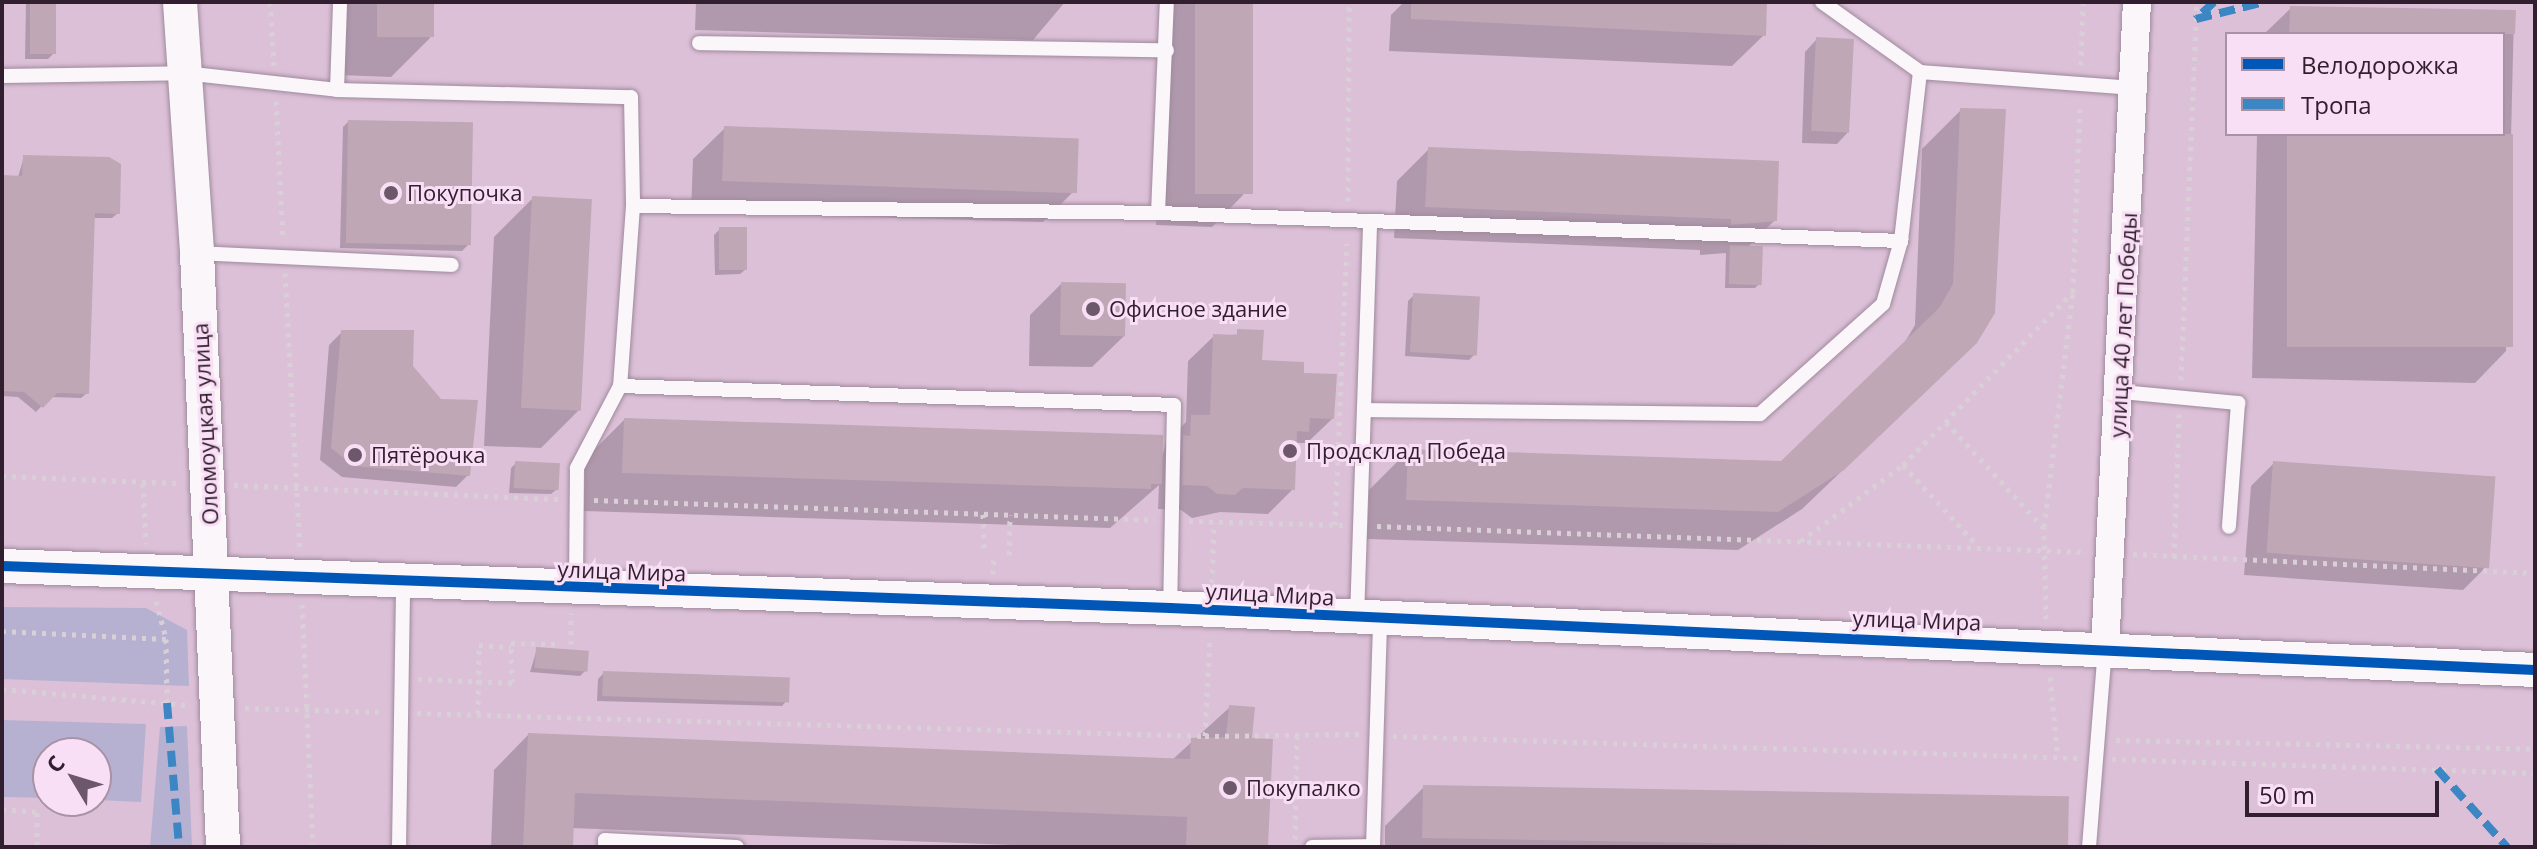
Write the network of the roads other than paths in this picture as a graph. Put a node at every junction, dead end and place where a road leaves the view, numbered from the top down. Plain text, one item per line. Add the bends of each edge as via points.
1 (180, 2) edge
2 (340, 2) edge
3 (1167, 2) edge
4 (1822, 2) edge
5 (2137, 2) edge
6 (699, 43) dead end
7 (1167, 50) junction
8 (1920, 72) junction
9 (184, 73) junction
10 (2, 76) edge
11 (2133, 88) junction
12 (337, 90) junction
13 (633, 206) junction
14 (1158, 213) junction
15 (1370, 222) junction
16 (1901, 241) junction
17 (197, 253) junction
18 (452, 265) dead end
19 (620, 386) junction
20 (2121, 392) junction
21 (1366, 410) junction
22 (2229, 527) dead end
23 (2, 566) edge
24 (212, 570) junction
25 (403, 582) junction
26 (576, 590) junction
27 (1170, 608) junction
28 (1369, 619) junction
29 (2105, 649) junction
30 (2535, 670) edge
31 (1373, 846) edge
32 (223, 847) edge
33 (399, 847) edge
34 (605, 847) edge
35 (737, 847) edge
36 (1312, 847) edge
37 (2089, 847) edge

1 - 9 street, Оломоуцкая улица
2 - 12 lane
3 - 7 lane
4 - 8 lane
5 - 11 street, улица 40 лет Победы
6 - 7 lane
7 - 14 lane
8 - 11 lane
8 - 16 lane
9 - 10 lane
9 - 12 lane
9 - 17 street, Оломоуцкая улица
11 - 20 street, улица 40 лет Победы
12 - 13 lane via 631,97
13 - 14 lane
13 - 19 lane
14 - 15 lane
15 - 16 lane
15 - 21 lane
16 - 21 lane via 1883,304 1760,414
17 - 18 lane
17 - 24 street, Оломоуцкая улица
19 - 26 lane via 577,468
19 - 27 lane via 1174,405
20 - 22 lane via 2238,403
20 - 29 street, улица 40 лет Победы
21 - 28 lane via 1362,525
23 - 24 street, улица Мира
24 - 25 street, улица Мира
24 - 32 street, Оломоуцкая улица
25 - 26 street, улица Мира
25 - 33 lane
26 - 27 street, улица Мира
27 - 28 street, улица Мира
28 - 29 street, улица Мира
28 - 31 lane via 1377,735
29 - 30 street, улица Мира
29 - 37 lane via 2092,758
31 - 36 lane
34 - 35 lane via 605,840

